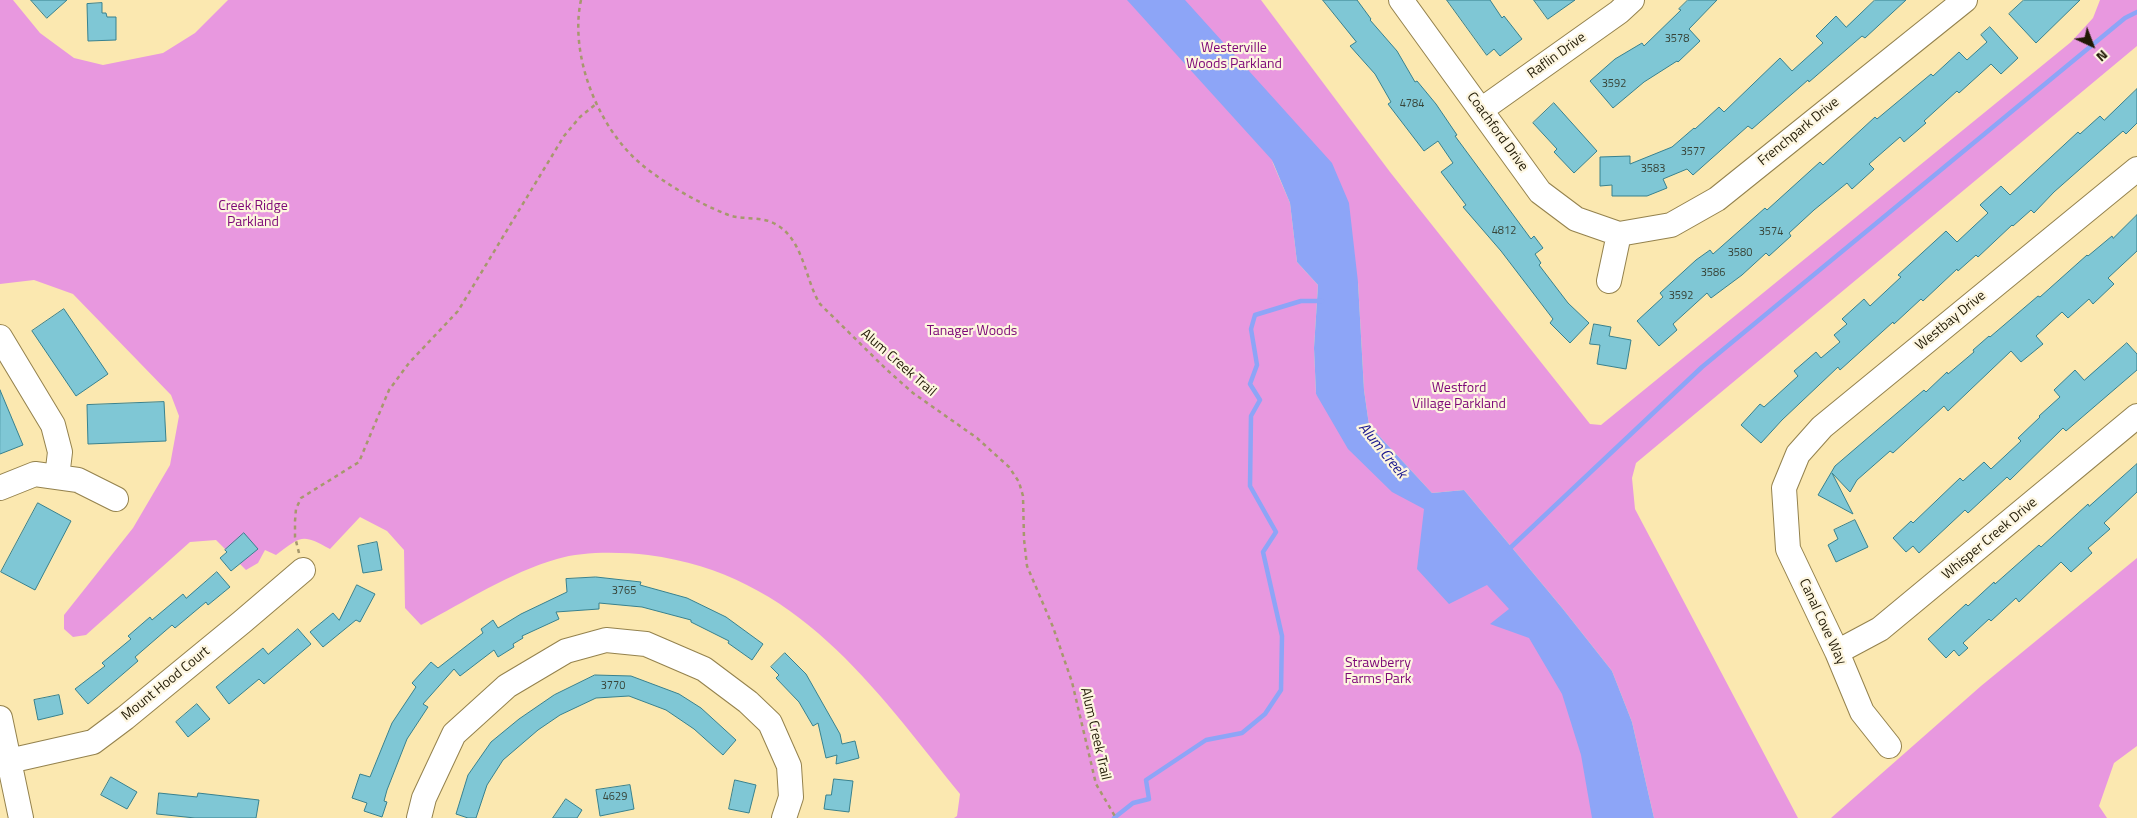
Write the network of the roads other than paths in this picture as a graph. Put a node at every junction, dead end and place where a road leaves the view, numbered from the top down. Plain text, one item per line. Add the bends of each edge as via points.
1 (1400, 0) edge
2 (1632, 0) edge
3 (1965, 0) edge
4 (1481, 110) junction
5 (2137, 169) edge
6 (1619, 234) junction
7 (1609, 281) dead end
8 (0, 337) edge
9 (2137, 416) edge
10 (57, 477) junction
11 (0, 488) edge
12 (1784, 488) joint
13 (116, 499) dead end
14 (303, 570) road end
15 (1837, 652) junction
16 (0, 718) edge
17 (1889, 746) dead end
18 (9, 761) junction
19 (21, 818) edge
20 (419, 818) edge
21 (784, 818) edge

1 - 4 street, Coachford Drive
2 - 4 street, Raflin Drive
3 - 6 street, Frenchpark Drive via 1718,199 1671,226
4 - 6 street, Coachford Drive via 1540,192 1576,219
5 - 12 street, Westbay Drive via 1822,427 1798,454
6 - 7 street
8 - 10 street via 53,425 60,452
9 - 15 street, Whisper Creek Drive via 1880,630
10 - 11 street via 35,474
10 - 13 street via 78,480
12 - 15 street, Canal Cove Way via 1788,549
14 - 18 street, Mount Hood Court via 92,742
15 - 17 street, Canal Cove Way via 1862,712
16 - 18 street
18 - 19 street
20 - 21 street via 424,798 454,734 507,686 566,651 606,640 646,644 704,669 770,723 789,766 791,797

